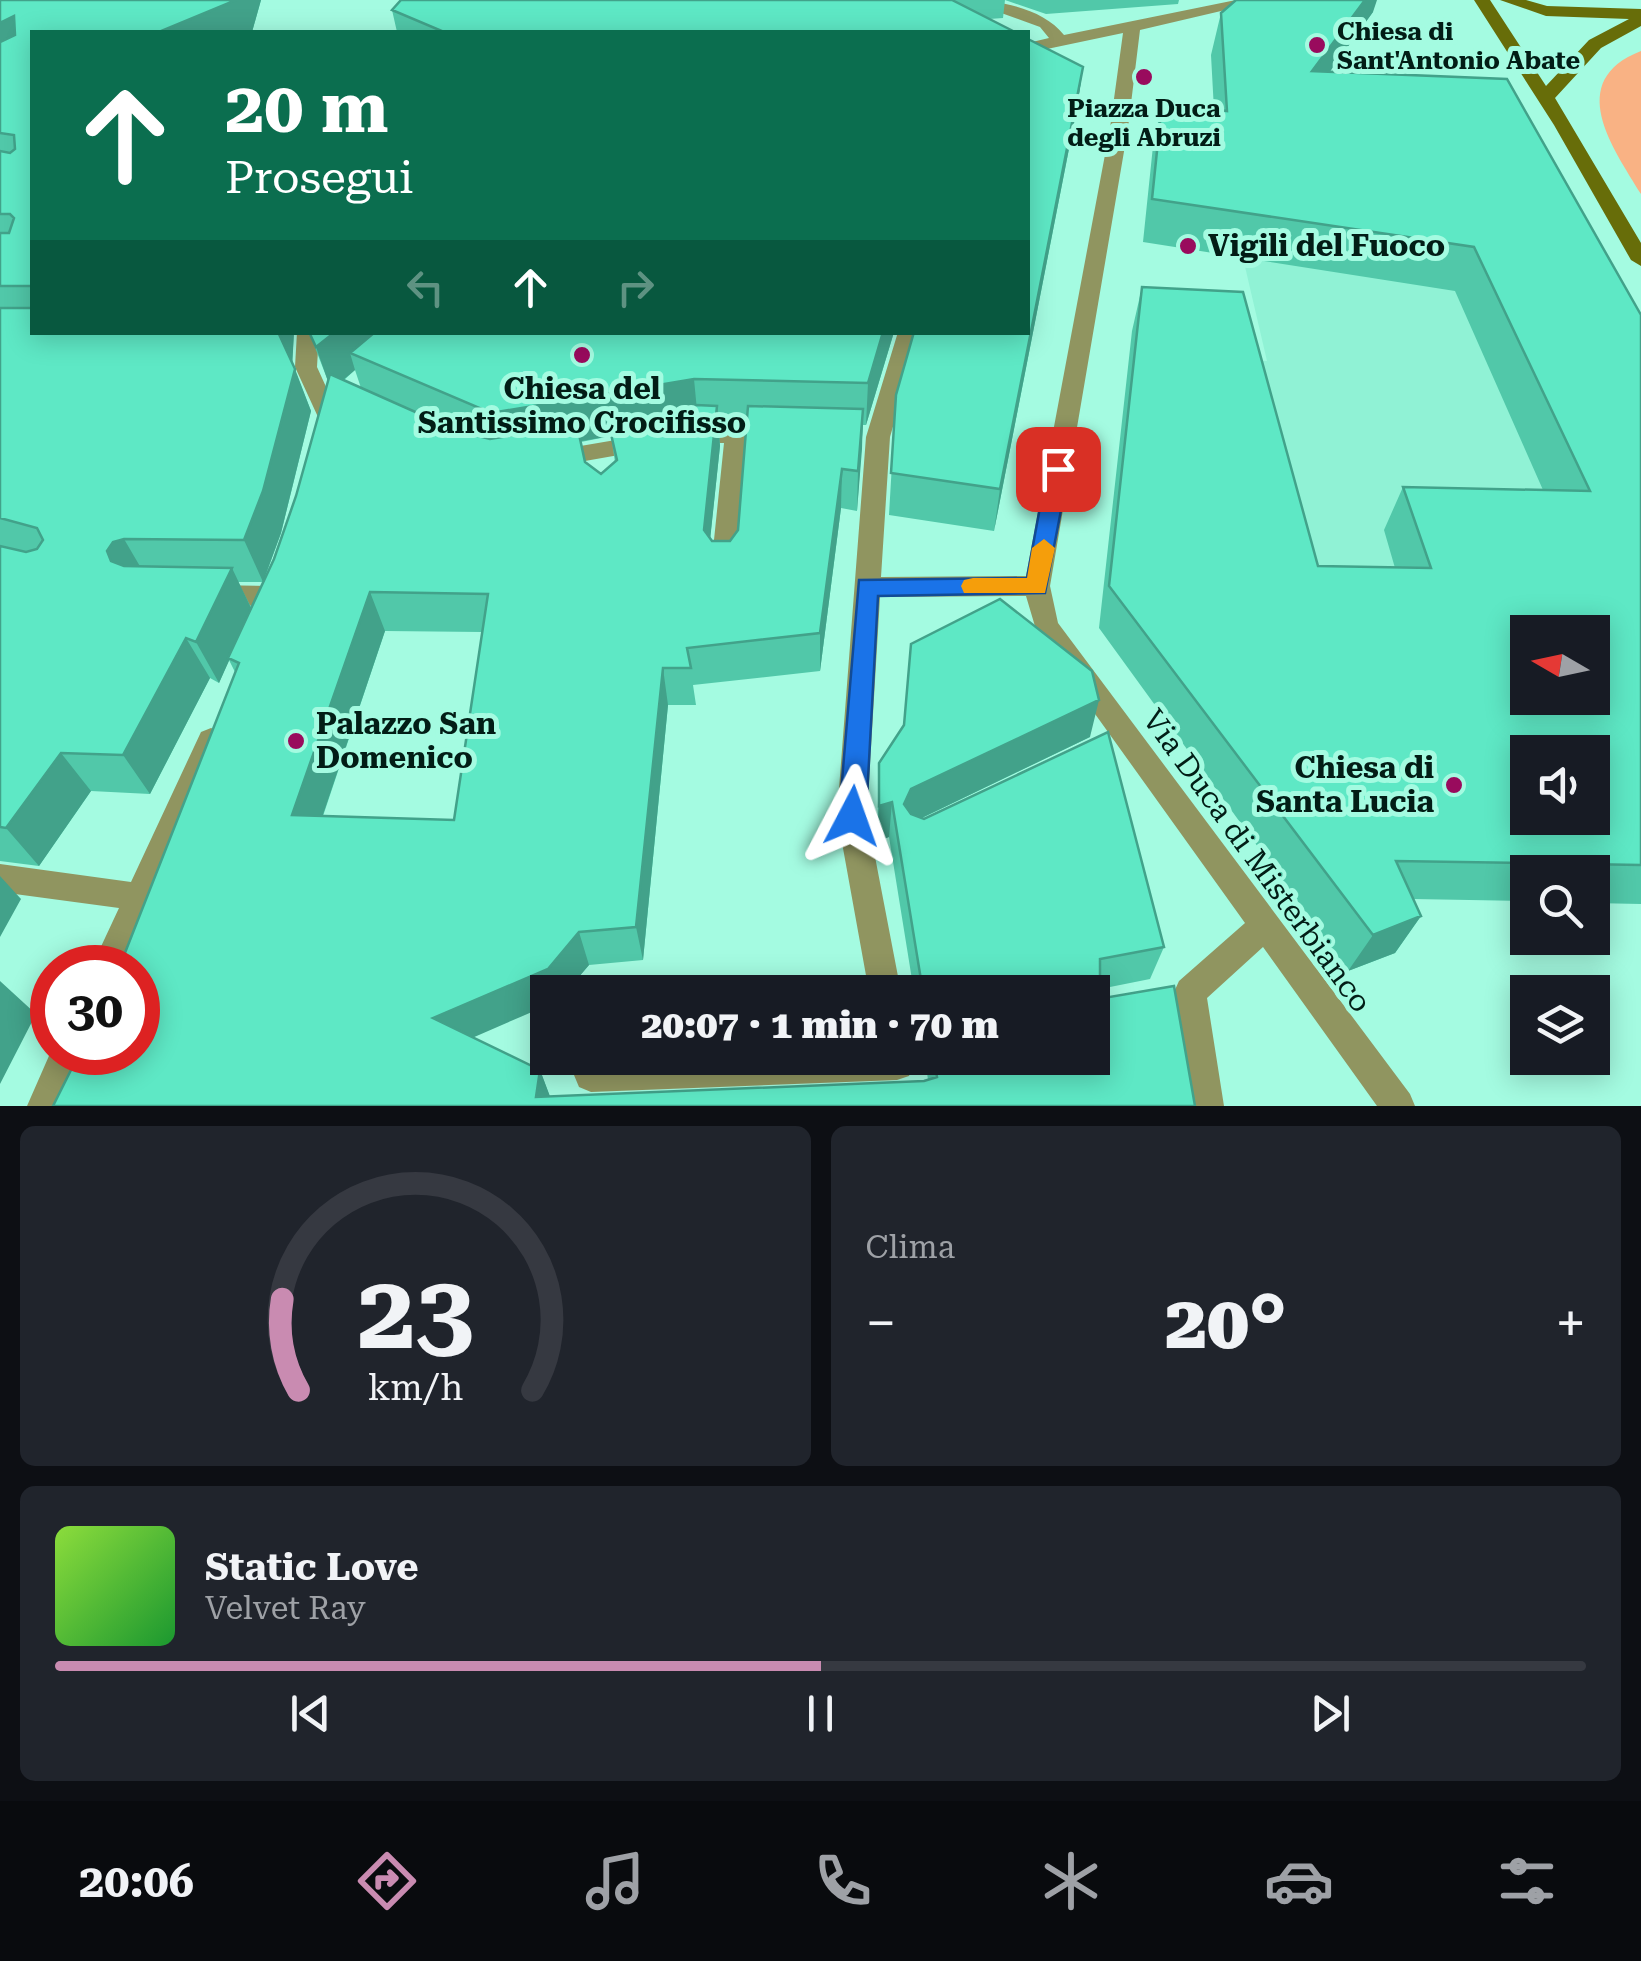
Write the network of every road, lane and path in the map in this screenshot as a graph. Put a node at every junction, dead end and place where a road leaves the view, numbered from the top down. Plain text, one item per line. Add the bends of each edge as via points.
1 (973, 0) edge
2 (1260, 0) edge
3 (1482, 0) edge
4 (1508, 0) edge
5 (1641, 16) edge
6 (1132, 26) junction
7 (1060, 41) junction
8 (1030, 48) edge
9 (1545, 98) junction
10 (1641, 260) edge
11 (308, 335) edge
12 (907, 335) edge
13 (330, 413) edge
14 (736, 434) junction
15 (807, 436) edge
16 (520, 464) edge
17 (286, 565) edge
18 (724, 568) edge
19 (1036, 586) junction
20 (867, 587) junction
21 (184, 594) edge
22 (275, 596) junction
23 (261, 629) edge
24 (220, 718) edge
25 (0, 878) edge
26 (140, 897) junction
27 (1264, 926) junction
28 (118, 945) edge
29 (882, 975) edge
30 (1190, 992) junction
31 (1151, 999) edge
32 (58, 1075) edge
33 (44, 1106) edge
34 (1207, 1106) edge
35 (1398, 1106) edge

1 - 7 street via 1034,17
2 - 6 street
3 - 9 street
4 - 5 street via 1546,12
5 - 9 street via 1595,44
6 - 7 street
6 - 19 street, Via Duca di Misterbianco
7 - 8 street
9 - 10 street
11 - 13 street via 306,367
12 - 20 street via 870,436 874,505
14 - 15 street
14 - 16 street via 699,433 599,459
14 - 18 street
17 - 22 street
19 - 20 street
19 - 27 street, Via Duca di Misterbianco via 1046,626 1117,742
20 - 29 street via 852,816
21 - 22 street
22 - 23 street
24 - 26 street
25 - 26 street
26 - 28 street
27 - 30 street
27 - 35 street, Via Duca di Misterbianco
30 - 31 street
30 - 34 street
32 - 33 street

